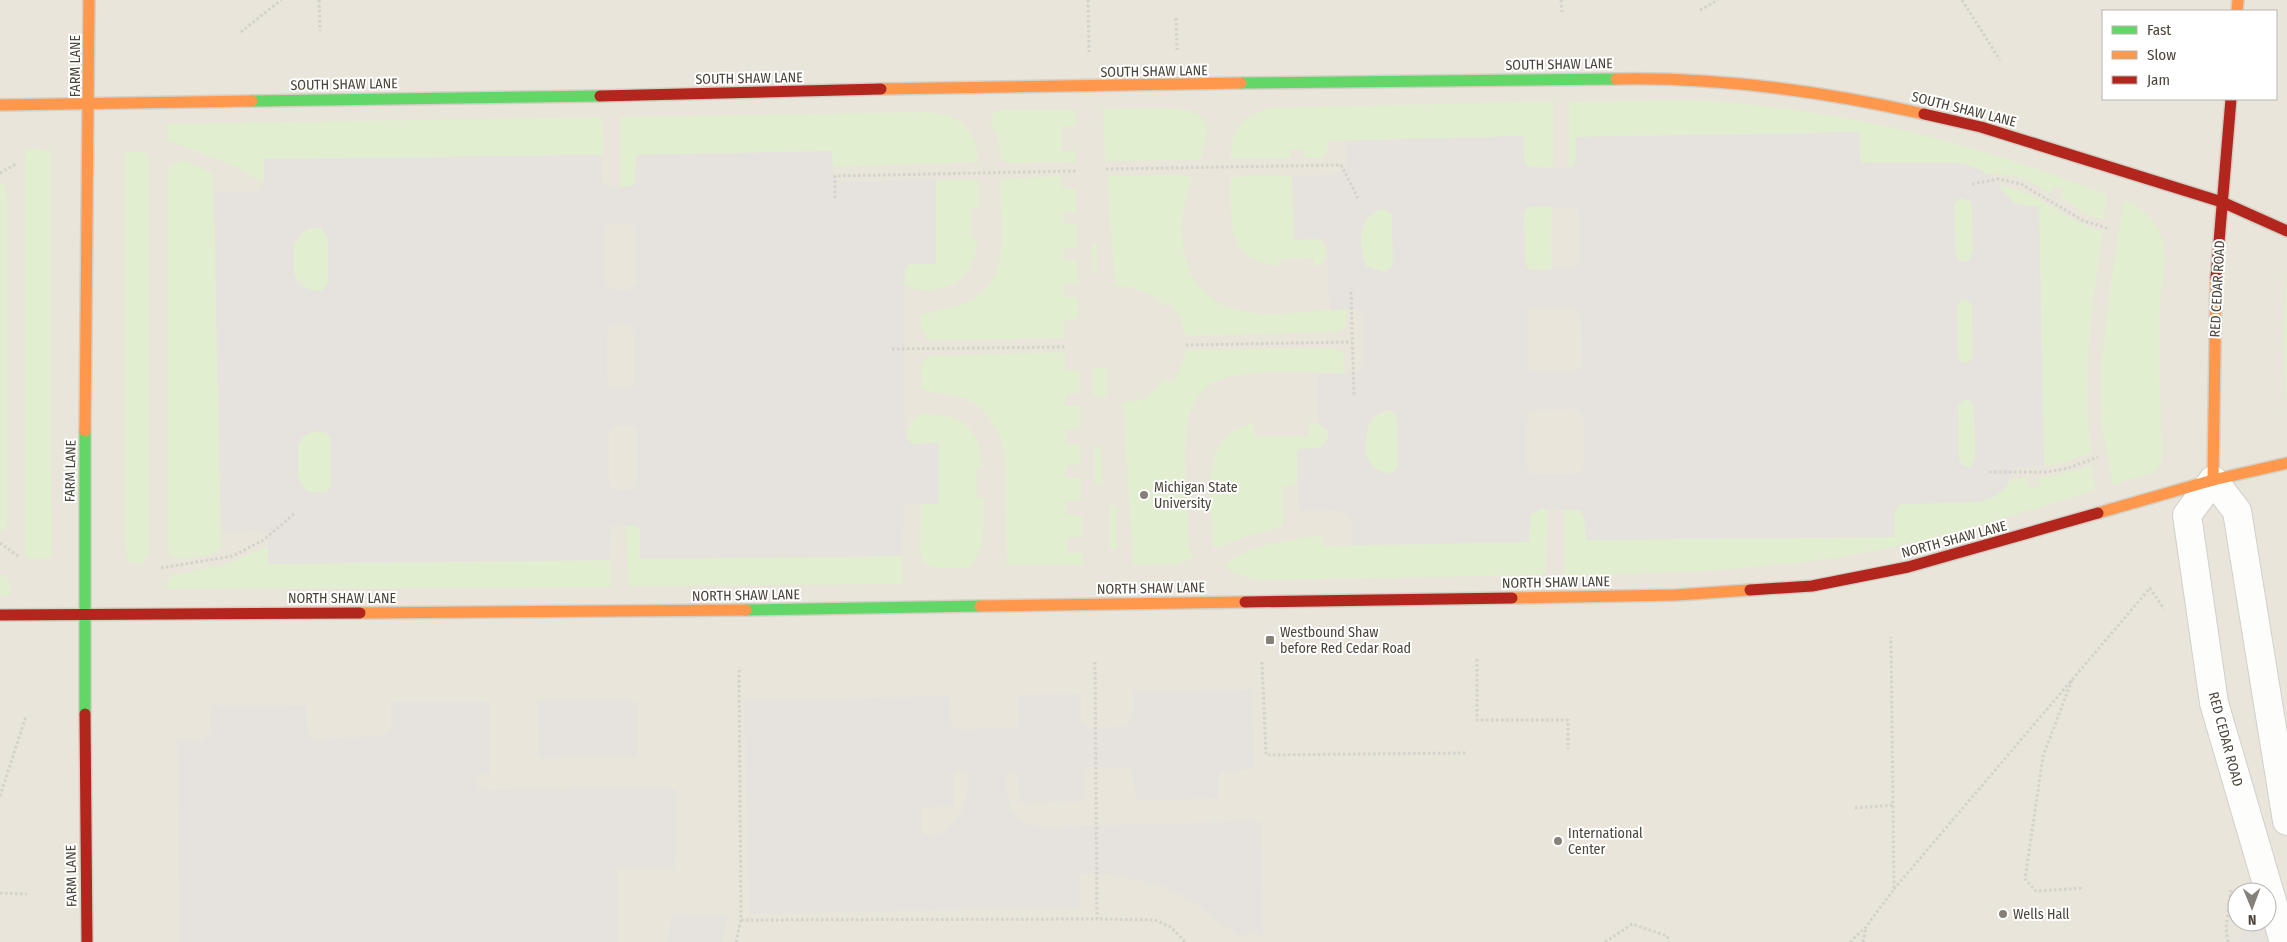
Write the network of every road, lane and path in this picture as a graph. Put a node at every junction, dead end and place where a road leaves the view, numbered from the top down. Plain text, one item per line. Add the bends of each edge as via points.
1 (89, 0) edge
2 (281, 0) edge
3 (319, 0) edge
4 (1088, 0) edge
5 (1561, 0) edge
6 (1718, 0) edge
7 (1962, 0) edge
8 (1700, 10) dead end
9 (1562, 12) dead end
10 (320, 31) dead end
11 (241, 32) dead end
12 (1089, 54) dead end
13 (2000, 60) dead end
14 (2231, 100) edge
15 (90, 102) junction
16 (0, 105) edge
17 (16, 164) dead end
18 (1106, 169) dead end
19 (1076, 171) dead end
20 (0, 173) edge
21 (1972, 184) dead end
22 (835, 198) dead end
23 (1358, 198) dead end
24 (2222, 202) junction
25 (2110, 229) dead end
26 (2287, 231) edge
27 (1351, 292) dead end
28 (1352, 342) junction
29 (1186, 345) dead end
30 (1065, 347) dead end
31 (892, 349) dead end
32 (1354, 396) dead end
33 (2098, 457) dead end
34 (2287, 463) edge
35 (1989, 472) dead end
36 (2213, 480) junction
37 (296, 512) dead end
38 (0, 543) edge
39 (18, 556) dead end
40 (160, 568) dead end
41 (2150, 588) dead end
42 (84, 615) junction
43 (0, 616) edge
44 (1891, 637) dead end
45 (1477, 659) dead end
46 (1095, 662) dead end
47 (1262, 662) dead end
48 (738, 667) dead end
49 (2073, 677) junction
50 (26, 716) dead end
51 (1568, 749) dead end
52 (1467, 753) dead end
53 (0, 796) edge
54 (1894, 805) junction
55 (1855, 808) dead end
56 (2287, 821) edge
57 (2083, 888) dead end
58 (1894, 889) junction
59 (0, 893) edge
60 (27, 894) dead end
61 (1098, 919) junction
62 (740, 920) junction
63 (1866, 927) junction
64 (87, 942) edge
65 (736, 942) edge
66 (1185, 942) edge
67 (1605, 942) edge
68 (1668, 942) edge
69 (1850, 942) edge
70 (1863, 942) edge
71 (2284, 942) edge

1 - 15 street, FARM LANE
2 - 11 path
3 - 10 path
4 - 12 path
5 - 9 path
6 - 8 path
7 - 13 path
14 - 24 street, RED CEDAR ROAD
15 - 16 street, SOUTH SHAW LANE
15 - 24 street, SOUTH SHAW LANE via 1664,78 1764,85 1862,100 1981,127
15 - 42 street, FARM LANE
17 - 20 path
18 - 23 path via 1341,165
19 - 22 path via 836,176
21 - 25 path via 1998,179 2021,184 2084,221
24 - 26 street, SOUTH SHAW LANE
24 - 36 street, RED CEDAR ROAD via 2214,297
27 - 28 path
28 - 29 path
28 - 32 path
30 - 31 path
33 - 35 path via 2047,472
34 - 36 street, NORTH SHAW LANE
36 - 42 street, NORTH SHAW LANE via 1908,567 1812,586 1756,590 1676,595 995,607
36 - 56 street via 2238,511
36 - 71 street, RED CEDAR ROAD via 2187,515 2214,702
37 - 40 path via 265,539 233,556
38 - 39 path
41 - 49 path
42 - 43 street, NORTH SHAW LANE
42 - 64 street, FARM LANE
44 - 54 path
45 - 51 path via 1477,720 1568,720
46 - 61 path
47 - 52 path via 1266,755
48 - 62 path
49 - 57 path via 2043,756 2025,879 2036,891
49 - 58 path
50 - 53 path
54 - 55 path
54 - 58 path
58 - 63 path
59 - 60 path
61 - 62 path
61 - 66 path via 1155,920 1170,926
62 - 65 path
63 - 69 path
63 - 70 path
67 - 68 path via 1632,924 1667,936

